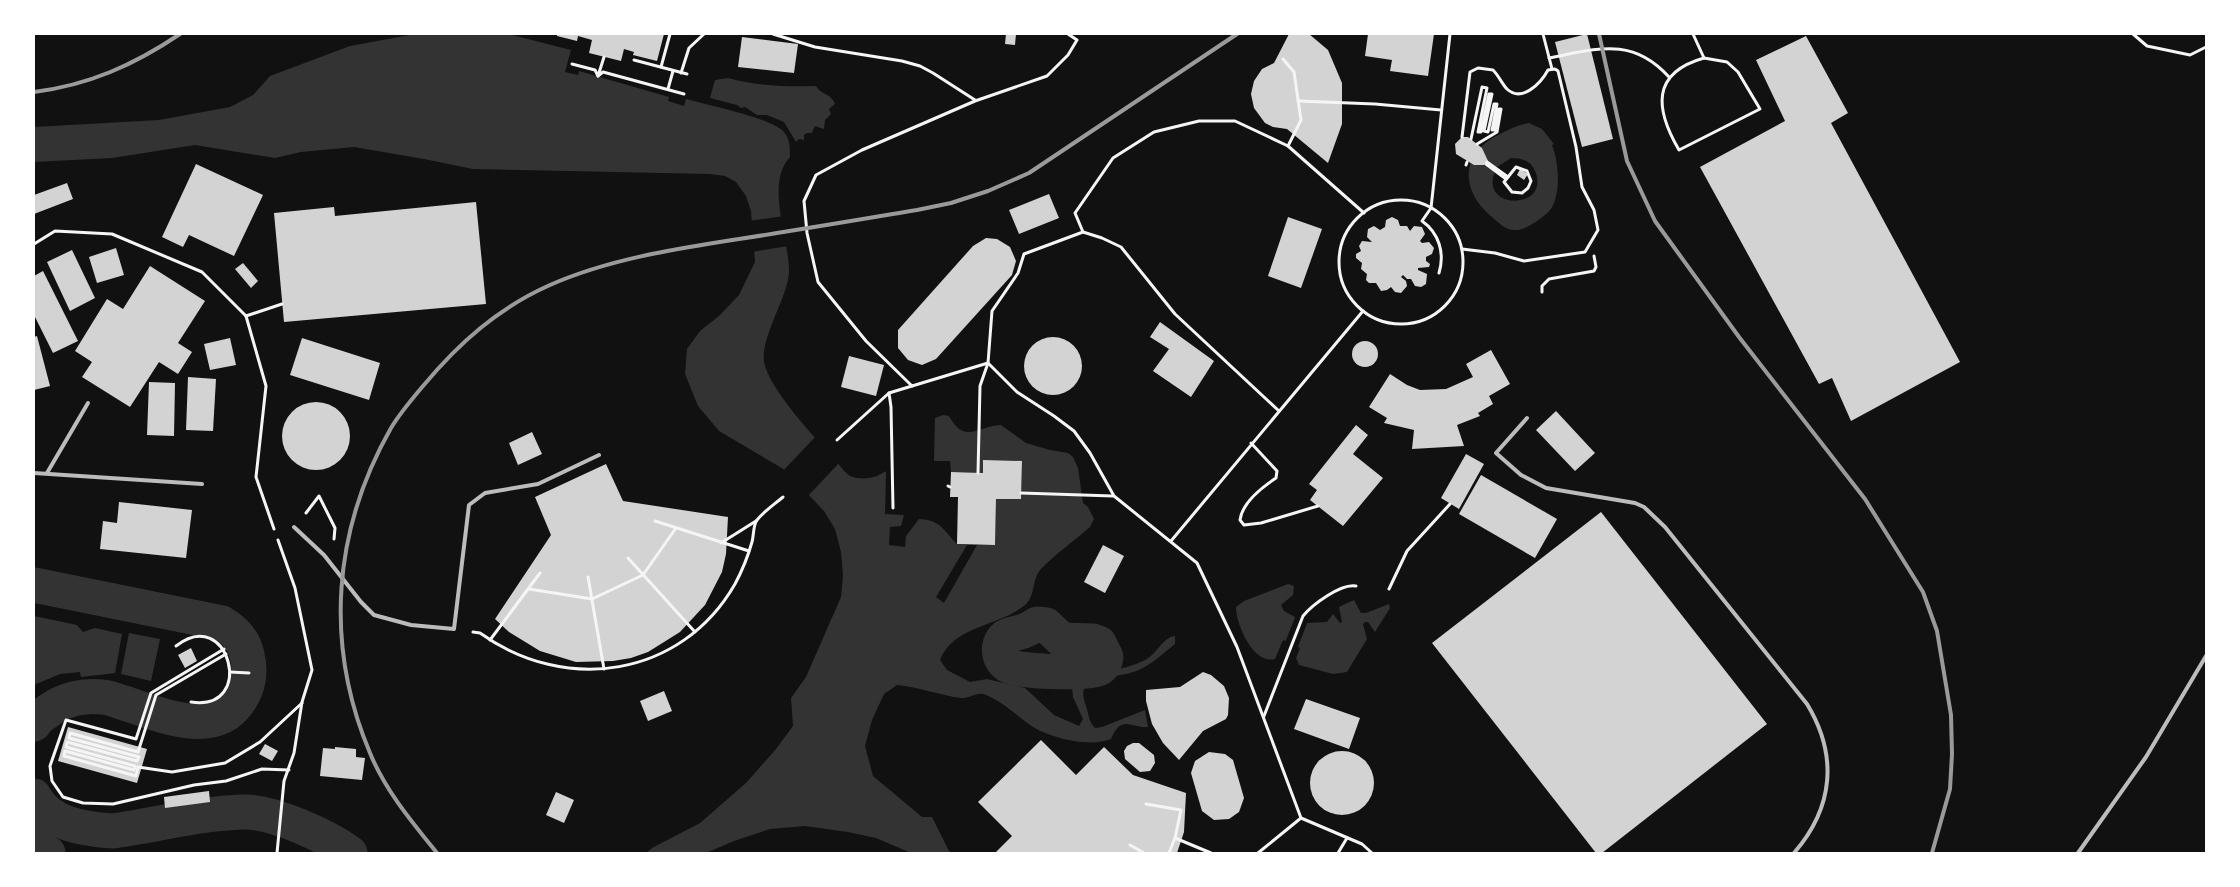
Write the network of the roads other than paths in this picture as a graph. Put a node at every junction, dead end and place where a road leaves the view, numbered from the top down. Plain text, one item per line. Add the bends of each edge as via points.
1 (88, 402) dead end
2 (1526, 418) dead end
3 (599, 455) dead end
4 (34, 473) edge
5 (47, 473) junction
6 (202, 484) dead end
7 (294, 527) road end
8 (2206, 656) edge
9 (1794, 853) edge
10 (2078, 853) edge

1 - 5 lane
2 - 9 lane via 1496,453 1521,475 1546,488 1644,507 1665,527 1807,704 1824,737 1829,764 1825,796 1816,820
3 - 7 lane via 538,484 485,493 469,505 454,629 411,626 374,615 331,563
4 - 5 lane
5 - 6 lane
8 - 10 lane via 2146,757

